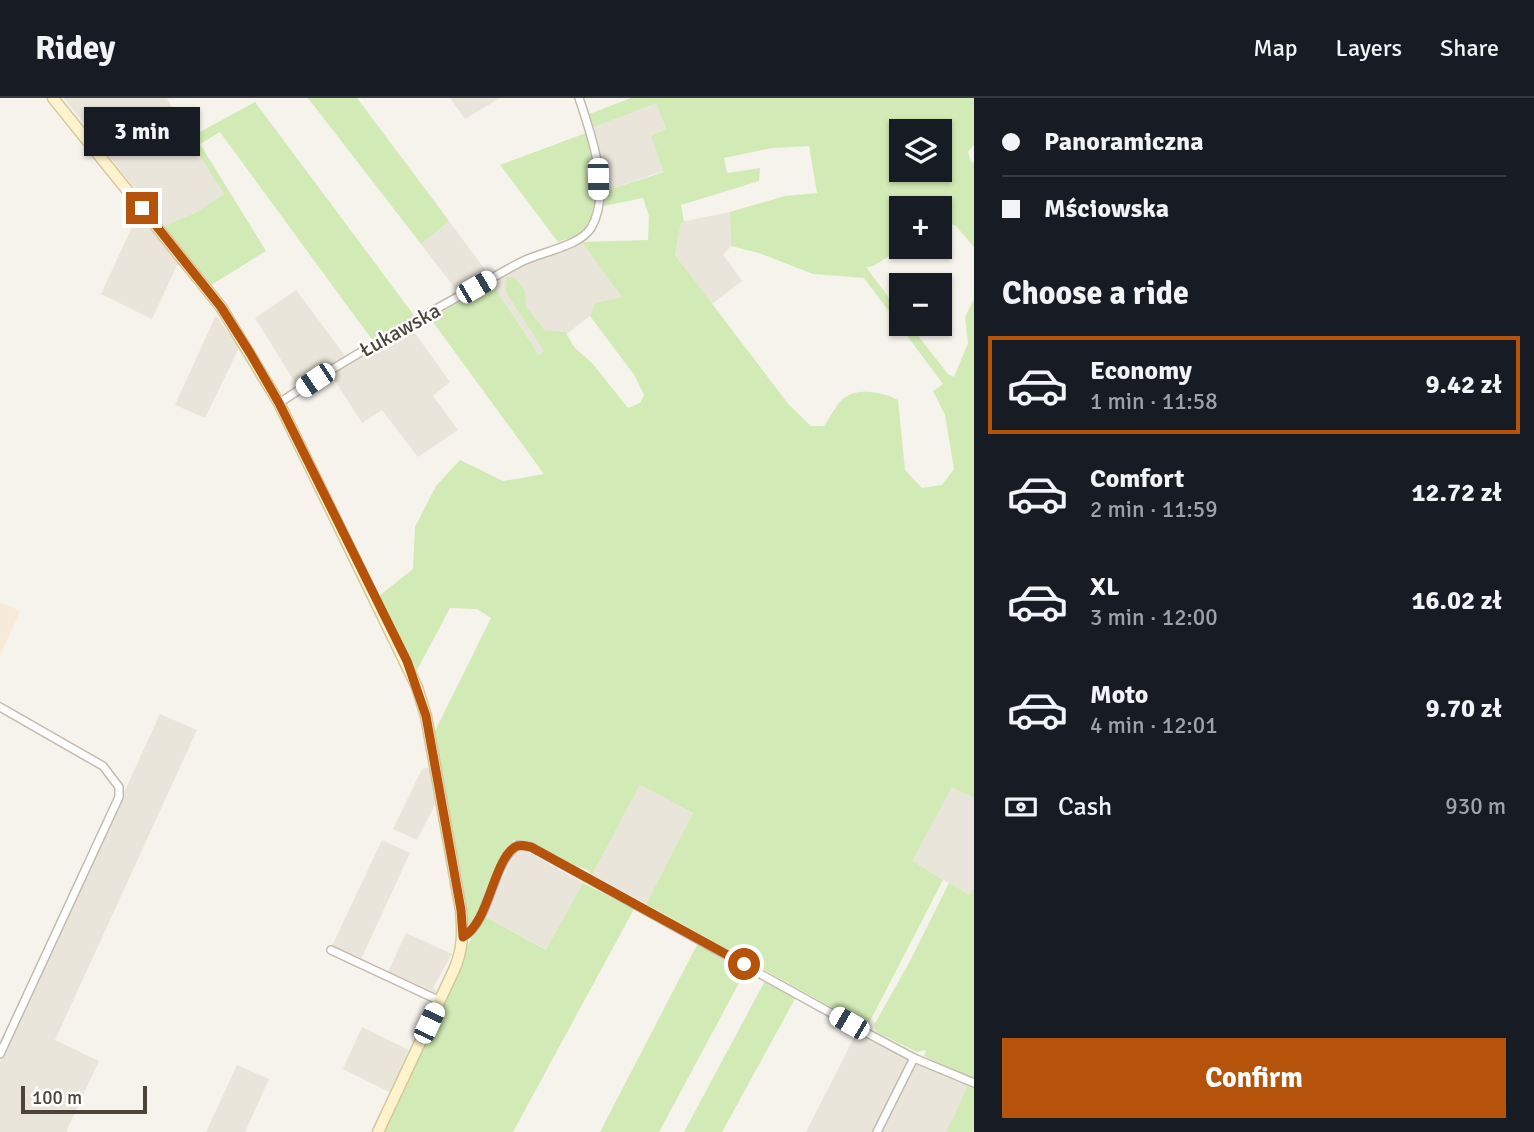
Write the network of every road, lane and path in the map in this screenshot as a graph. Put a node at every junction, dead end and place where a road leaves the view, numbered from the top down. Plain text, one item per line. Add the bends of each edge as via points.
1 (53, 98) edge
2 (579, 98) edge
3 (279, 403) junction
4 (0, 707) edge
5 (463, 937) junction
6 (331, 950) dead end
7 (440, 1001) junction
8 (0, 1054) edge
9 (914, 1058) junction
10 (974, 1083) edge
11 (377, 1132) edge
12 (877, 1132) edge

1 - 3 street via 221,307
2 - 3 street, Łukawska via 595,145 598,179 596,215 588,232 524,260 332,368
3 - 5 street via 417,687
4 - 8 street via 103,766 120,786 119,797
5 - 7 street via 459,959
5 - 9 street via 474,928 513,849 531,847
6 - 7 street
7 - 11 street
9 - 10 street
9 - 12 street

